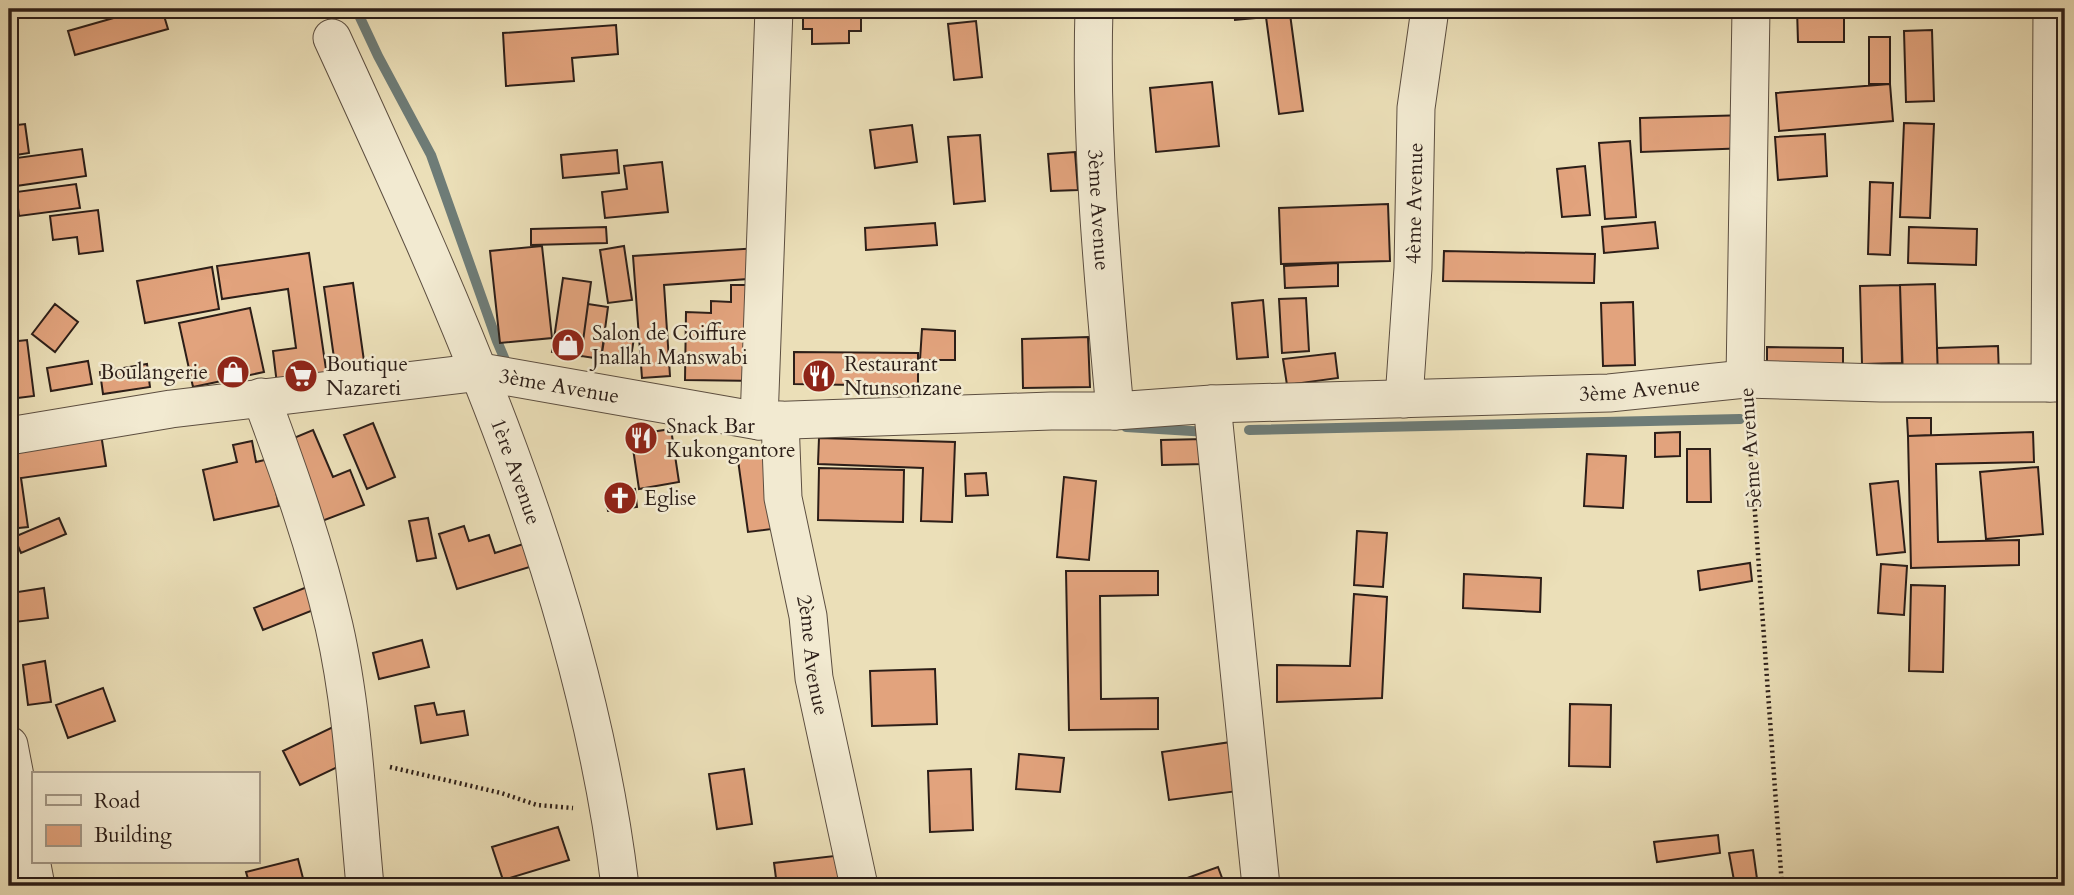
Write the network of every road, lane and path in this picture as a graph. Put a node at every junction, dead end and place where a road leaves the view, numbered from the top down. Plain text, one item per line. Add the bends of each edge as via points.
1 (774, 9) edge
2 (1094, 9) edge
3 (1430, 9) edge
4 (1751, 9) edge
5 (2052, 9) edge
6 (332, 38) dead end
7 (481, 372) junction
8 (1745, 379) junction
9 (2057, 383) edge
10 (261, 397) junction
11 (1404, 399) junction
12 (1212, 404) junction
13 (1115, 411) junction
14 (769, 421) junction
15 (9, 436) edge
16 (9, 745) edge
17 (352, 757) junction
18 (611, 814) junction
19 (36, 886) edge
20 (365, 886) edge
21 (620, 886) edge
22 (859, 886) edge
23 (1261, 886) edge
24 (1782, 886) edge

1 - 14 street, 2ème Avenue
2 - 13 street, 3ème Avenue via 1098,215
3 - 11 street, 4ème Avenue via 1416,108 1413,268
4 - 8 street, 5ème Avenue
5 - 9 street
6 - 7 street, 1ère Avenue
7 - 10 street, 3ème Avenue
7 - 14 street, 3ème Avenue
7 - 18 street, 1ère Avenue via 556,587
8 - 9 street, 3ème Avenue
8 - 11 street, 3ème Avenue via 1609,393
8 - 24 path, 5ème Avenue
10 - 15 street, 3ème Avenue
10 - 17 street via 298,499 334,626
11 - 12 street, 3ème Avenue
12 - 13 street, 3ème Avenue
12 - 23 street
13 - 14 street, 3ème Avenue
14 - 22 street, 2ème Avenue via 808,616 817,691
16 - 19 street
17 - 18 path via 537,805
17 - 20 street
18 - 21 street, 1ère Avenue

